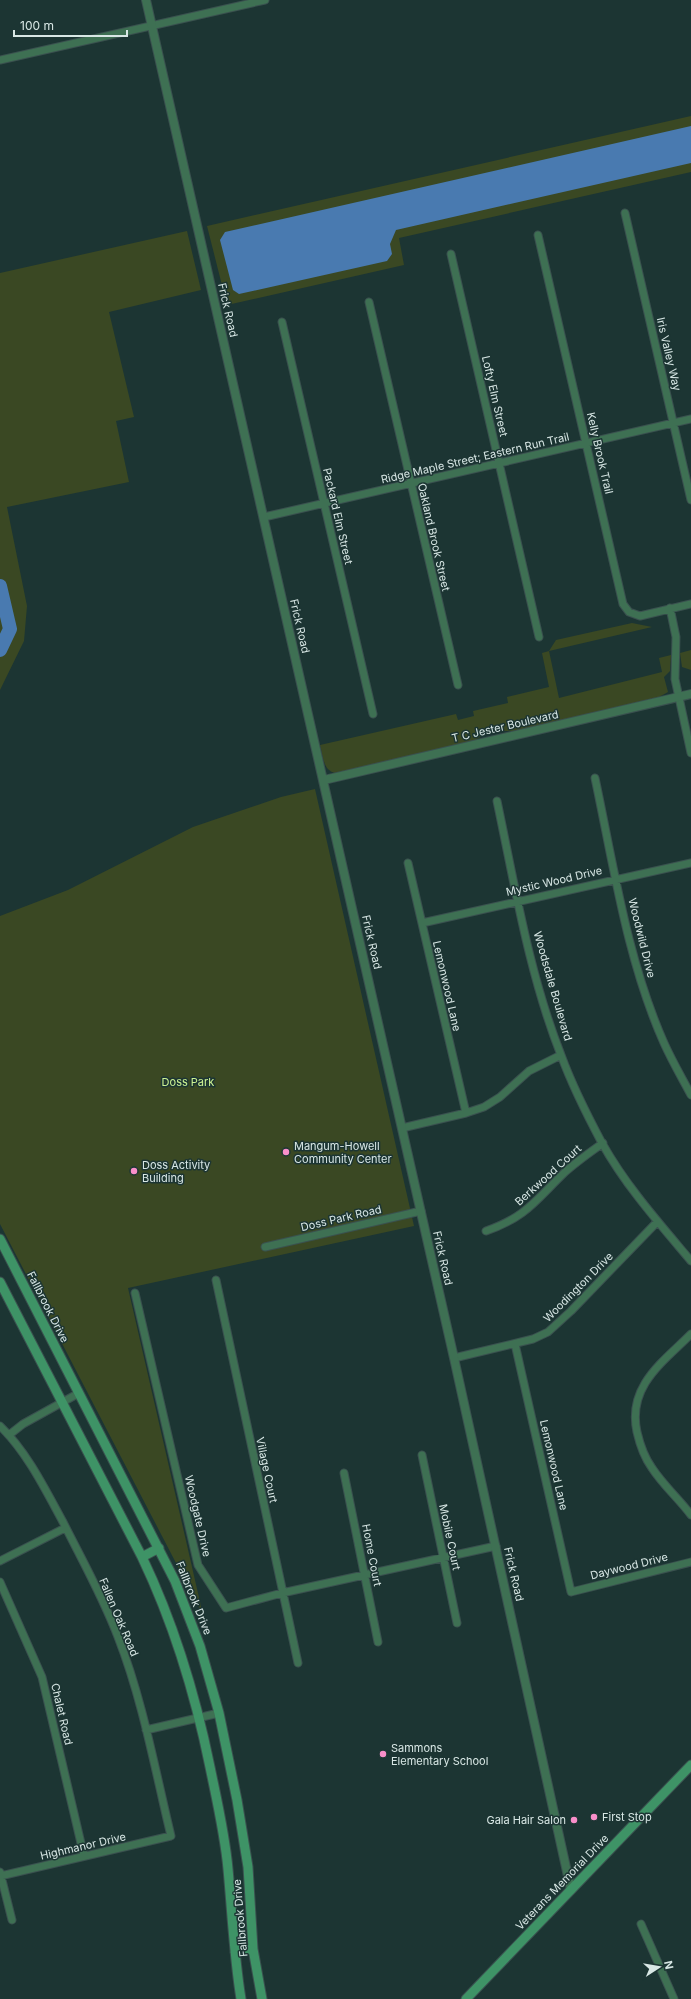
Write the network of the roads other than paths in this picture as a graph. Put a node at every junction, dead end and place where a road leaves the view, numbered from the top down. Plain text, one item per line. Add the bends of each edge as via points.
1 (146, 0) edge
2 (265, 0) edge
3 (152, 26) junction
4 (0, 60) edge
5 (625, 213) dead end
6 (538, 235) dead end
7 (451, 254) dead end
8 (369, 302) dead end
9 (282, 322) dead end
10 (691, 419) edge
11 (673, 423) junction
12 (586, 443) junction
13 (499, 463) junction
14 (411, 484) junction
15 (691, 500) edge
16 (324, 504) junction
17 (264, 517) junction
18 (691, 604) edge
19 (670, 608) junction
20 (539, 636) dead end
21 (458, 685) dead end
22 (691, 694) edge
23 (679, 697) junction
24 (373, 714) dead end
25 (691, 753) edge
26 (595, 778) dead end
27 (324, 780) junction
28 (497, 801) dead end
29 (408, 863) dead end
30 (691, 863) edge
31 (616, 878) junction
32 (518, 900) junction
33 (422, 923) junction
34 (561, 1055) junction
35 (691, 1095) edge
36 (466, 1113) junction
37 (402, 1128) junction
38 (603, 1143) junction
39 (421, 1211) junction
40 (657, 1222) junction
41 (486, 1231) dead end
42 (0, 1239) edge
43 (265, 1247) dead end
44 (691, 1261) edge
45 (216, 1280) dead end
46 (0, 1282) edge
47 (135, 1293) dead end
48 (691, 1334) edge
49 (515, 1344) junction
50 (454, 1358) junction
51 (80, 1393) junction
52 (63, 1403) junction
53 (0, 1426) edge
54 (9, 1435) junction
55 (422, 1455) dead end
56 (344, 1473) dead end
57 (691, 1515) edge
58 (65, 1528) junction
59 (496, 1546) junction
60 (159, 1548) junction
61 (142, 1557) junction
62 (443, 1559) junction
63 (0, 1561) edge
64 (691, 1562) edge
65 (365, 1575) junction
66 (0, 1582) edge
67 (571, 1592) joint
68 (282, 1593) junction
69 (457, 1623) dead end
70 (378, 1642) dead end
71 (298, 1663) dead end
72 (219, 1713) junction
73 (200, 1718) junction
74 (146, 1730) junction
75 (691, 1765) edge
76 (171, 1836) joint
77 (84, 1856) junction
78 (0, 1875) edge
79 (571, 1890) junction
80 (12, 1920) dead end
81 (641, 1924) dead end
82 (254, 1949) junction
83 (235, 1952) junction
84 (469, 1998) edge
85 (241, 1999) edge
86 (262, 1999) edge
87 (674, 1999) edge

1 - 3 street, Frick Road
2 - 3 street
3 - 4 street
3 - 17 street, Frick Road
5 - 11 street, Iris Valley Way
6 - 12 street, Kelly Brook Trail
7 - 13 street, Lofty Elm Street
8 - 14 street, Oakland Brook Street
9 - 16 street, Packard Elm Street
10 - 11 street, Ridge Maple Street; Eastern Run Trail
11 - 12 street, Ridge Maple Street; Eastern Run Trail
11 - 15 street, Iris Valley Way
12 - 13 street, Ridge Maple Street; Eastern Run Trail
12 - 19 street, Kelly Brook Trail via 623,604 628,612 640,616
13 - 14 street, Ridge Maple Street; Eastern Run Trail
13 - 20 street, Lofty Elm Street
14 - 16 street, Ridge Maple Street; Eastern Run Trail
14 - 21 street, Oakland Brook Street
16 - 17 street, Ridge Maple Street; Eastern Run Trail
16 - 24 street, Packard Elm Street
17 - 27 street, Frick Road
18 - 19 street, Kelly Brook Trail
19 - 23 street via 676,637 675,679
22 - 23 street, T C Jester Boulevard
23 - 25 street
23 - 27 street, T C Jester Boulevard
26 - 31 street, Woodwild Drive
27 - 37 street, Frick Road
28 - 32 street, Woodsdale Boulevard
29 - 33 street, Lemonwood Lane
30 - 31 street, Mystic Wood Drive
31 - 32 street, Mystic Wood Drive
31 - 35 street, Woodwild Drive via 644,991 664,1044
32 - 33 street, Mystic Wood Drive
32 - 34 street, Woodsdale Boulevard via 539,986
33 - 36 street, Lemonwood Lane
34 - 36 street via 528,1072 490,1104
34 - 38 street, Woodsdale Boulevard
36 - 37 street
37 - 39 street, Frick Road
38 - 40 street, Woodsdale Boulevard via 625,1179
38 - 41 street, Berkwood Court via 564,1173 521,1216
39 - 43 street, Doss Park Road
39 - 50 street, Frick Road
40 - 44 street, Woodsdale Boulevard
40 - 49 street, Woodington Drive via 560,1322 543,1334
42 - 51 main road, Fallbrook Drive
45 - 68 street, Village Court
46 - 52 main road, Fallbrook Drive
47 - 68 street, Woodgate Drive via 198,1565 226,1608
48 - 57 street via 652,1373 638,1397 635,1413 640,1443 652,1469
49 - 50 street, Woodington Drive
49 - 67 street, Lemonwood Lane
50 - 59 street, Frick Road
51 - 52 street
51 - 60 main road, Fallbrook Drive
52 - 54 street via 23,1424
52 - 61 main road, Fallbrook Drive
53 - 54 street, Fallen Oak Road
54 - 58 street, Fallen Oak Road via 41,1482
55 - 62 street, Mobile Court
56 - 65 street, Home Court
58 - 63 street
58 - 74 street, Fallen Oak Road via 118,1637
59 - 62 street, Woodgate Drive
59 - 79 street, Frick Road
60 - 61 main road
60 - 72 main road, Fallbrook Drive via 180,1593 200,1646
61 - 73 main road, Fallbrook Drive via 175,1633
62 - 65 street, Woodgate Drive
62 - 69 street, Mobile Court
64 - 67 street, Daywood Drive
65 - 68 street, Woodgate Drive
65 - 70 street, Home Court
66 - 77 street, Chalet Road via 42,1677
68 - 71 street, Village Court
72 - 73 street
72 - 82 main road, Fallbrook Drive via 243,1832
73 - 74 street
73 - 83 main road, Fallbrook Drive via 223,1835
74 - 76 street, Fallen Oak Road
75 - 79 main road, Veterans Memorial Drive
76 - 77 street, Highmanor Drive
77 - 78 street, Highmanor Drive
78 - 80 street
79 - 84 main road, Veterans Memorial Drive
81 - 87 street
82 - 83 main road
82 - 86 main road, Fallbrook Drive
83 - 85 main road, Fallbrook Drive

